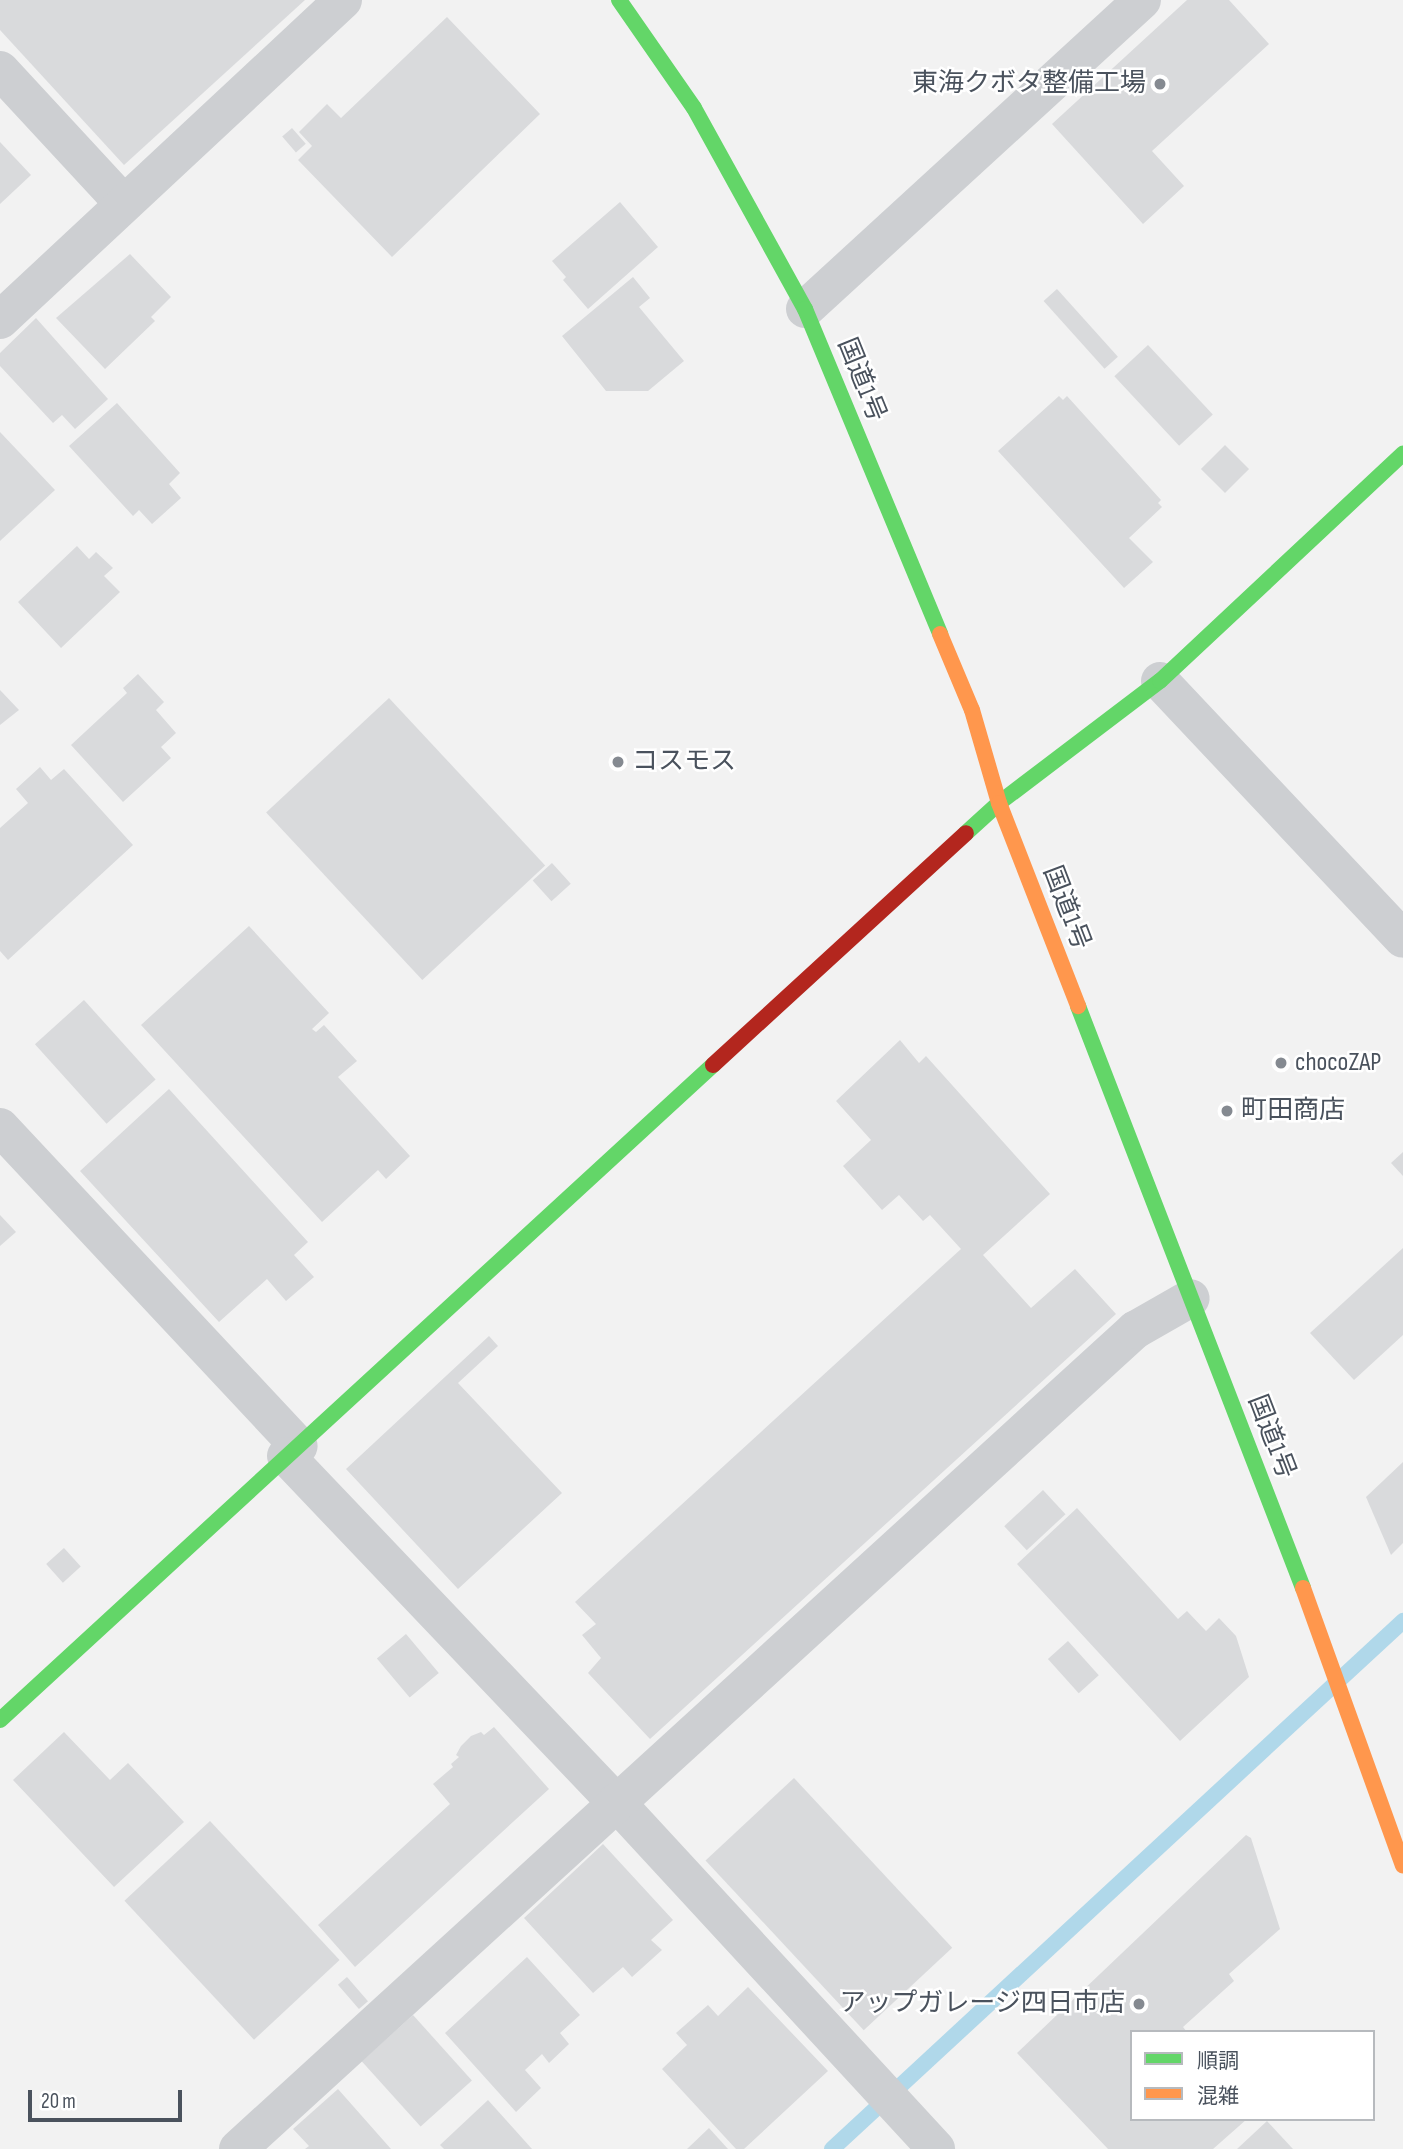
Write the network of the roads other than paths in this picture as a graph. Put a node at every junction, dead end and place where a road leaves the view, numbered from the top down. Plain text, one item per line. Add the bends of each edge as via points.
1 (343, 0) edge
2 (619, 0) edge
3 (1142, 0) edge
4 (0, 69) edge
5 (123, 203) junction
6 (805, 309) junction
7 (0, 320) edge
8 (1403, 454) edge
9 (1160, 681) junction
10 (999, 803) junction
11 (1403, 939) edge
12 (0, 1127) edge
13 (1191, 1298) junction
14 (292, 1451) junction
15 (0, 1720) edge
16 (617, 1802) junction
17 (1403, 1866) edge
18 (927, 2139) edge
19 (238, 2149) edge

1 - 5 street
2 - 6 main road, 国道1号 via 694,108
3 - 6 street
4 - 5 street
5 - 7 street
6 - 10 main road, 国道1号 via 972,710
8 - 9 main road
9 - 10 main road
9 - 11 street
10 - 13 main road, 国道1号
10 - 14 main road
12 - 14 street
13 - 16 street via 1135,1330
13 - 17 main road, 国道1号 via 1316,1620
14 - 15 main road
14 - 16 street
16 - 18 street
16 - 19 street

